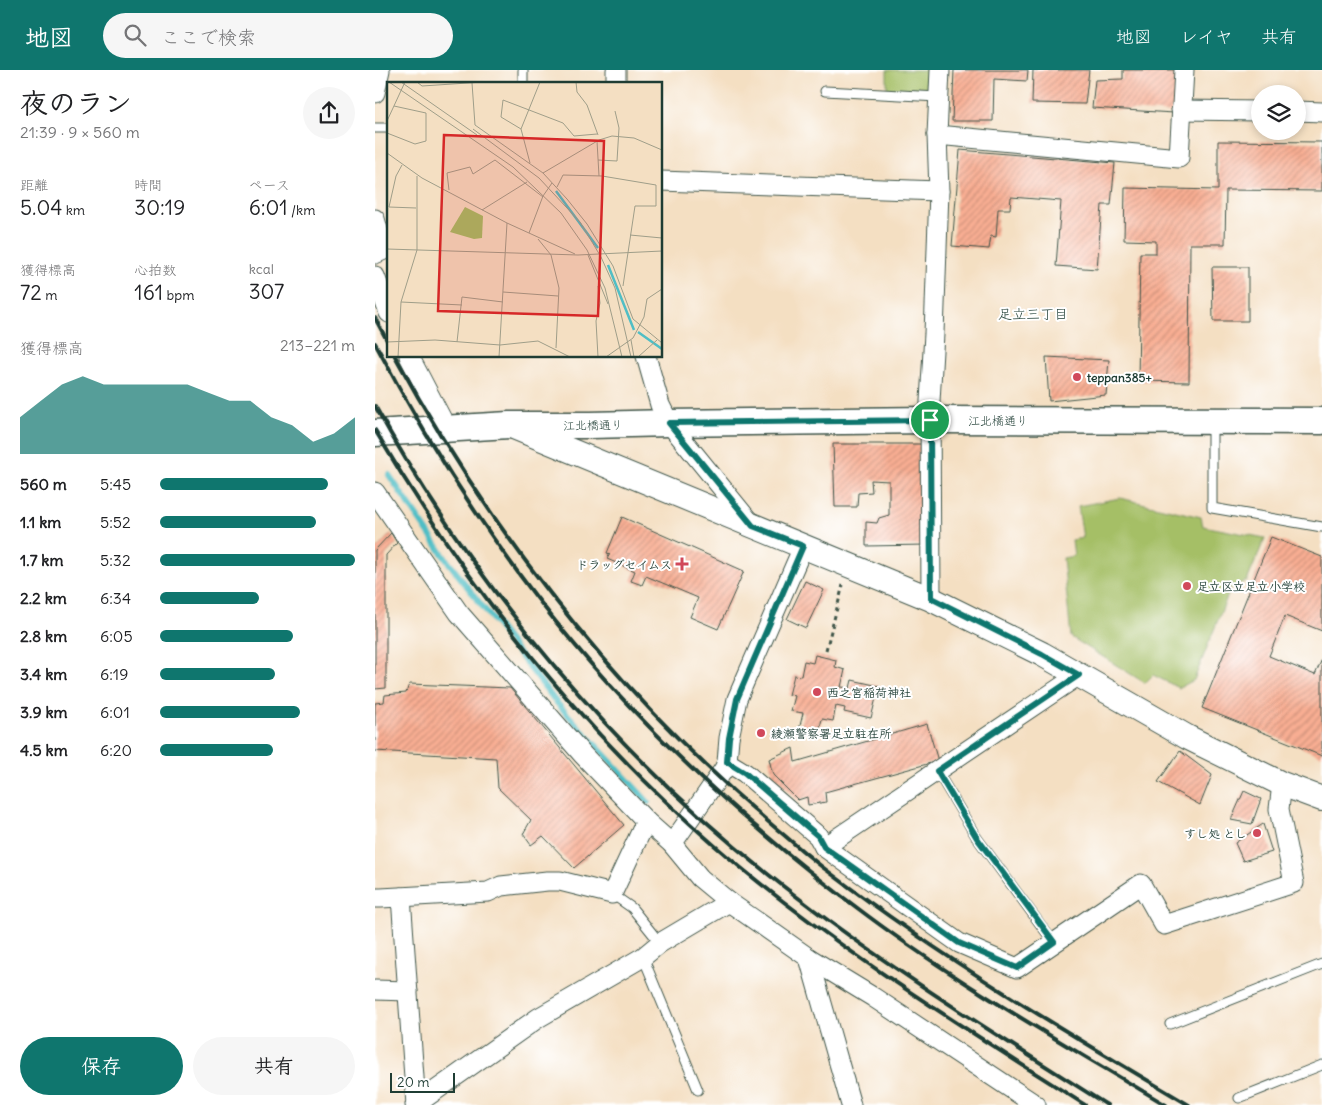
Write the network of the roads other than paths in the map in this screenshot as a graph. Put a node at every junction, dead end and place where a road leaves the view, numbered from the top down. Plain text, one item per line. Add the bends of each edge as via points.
1 (380, 70) edge
2 (940, 70) edge
3 (1184, 70) edge
4 (825, 91) dead end
5 (375, 93) edge
6 (939, 97) junction
7 (1181, 110) junction
8 (1251, 111) edge
9 (1306, 111) edge
10 (1322, 112) edge
11 (937, 135) junction
12 (663, 181) edge
13 (939, 191) junction
14 (375, 219) edge
15 (375, 254) edge
16 (375, 276) edge
17 (387, 307) edge
18 (410, 358) edge
19 (648, 358) edge
20 (930, 420) junction
21 (1212, 421) junction
22 (1322, 421) edge
23 (669, 423) junction
24 (509, 426) junction
25 (447, 429) junction
26 (375, 432) edge
27 (375, 492) edge
28 (753, 526) junction
29 (1322, 527) edge
30 (803, 546) junction
31 (931, 598) junction
32 (1079, 675) junction
33 (727, 762) junction
34 (937, 771) junction
35 (1282, 784) junction
36 (1322, 799) edge
37 (646, 822) junction
38 (672, 844) junction
39 (824, 847) junction
40 (612, 894) junction
41 (401, 897) junction
42 (375, 898) edge
43 (729, 902) junction
44 (1054, 942) junction
45 (660, 943) junction
46 (643, 956) junction
47 (809, 958) junction
48 (1322, 965) edge
49 (375, 990) edge
50 (408, 991) junction
51 (1170, 1024) dead end
52 (1322, 1065) edge
53 (698, 1090) dead end
54 (1239, 1098) dead end
55 (415, 1105) edge
56 (851, 1105) edge
57 (1036, 1105) edge

1 - 5 street
2 - 6 street
3 - 7 street
4 - 6 lane
6 - 11 street
7 - 8 street
7 - 11 street via 1179,158
9 - 10 street
11 - 13 street
12 - 13 street
13 - 20 street
14 - 15 street via 384,250
16 - 17 street
18 - 25 street
19 - 23 street via 660,405
20 - 21 main road, 江北橋通り
20 - 23 main road, 江北橋通り
20 - 31 street
21 - 22 main road, 江北橋通り
21 - 29 lane via 1212,508
23 - 24 main road, 江北橋通り
23 - 28 street
24 - 25 main road, 江北橋通り
24 - 28 street
25 - 26 main road, 江北橋通り
27 - 37 street via 459,612
28 - 30 street
30 - 31 street
30 - 33 street via 737,699
31 - 32 street
32 - 34 street
32 - 35 street via 1187,737
33 - 38 street
33 - 39 street via 745,773 818,836
34 - 39 street
34 - 44 lane via 977,838
35 - 36 street
35 - 44 street via 1279,810 1294,883 1163,925 1141,884
37 - 38 street
37 - 40 street
38 - 43 street via 700,878
39 - 44 street via 959,943 1017,968
40 - 41 street via 560,881 547,881 501,886 488,892
40 - 45 lane via 633,908
41 - 42 street
41 - 50 street
43 - 45 street
43 - 47 street
45 - 46 street
46 - 53 lane
46 - 55 street via 538,1018
47 - 56 street
47 - 57 street
48 - 51 lane
49 - 50 street
50 - 55 street
52 - 54 lane

